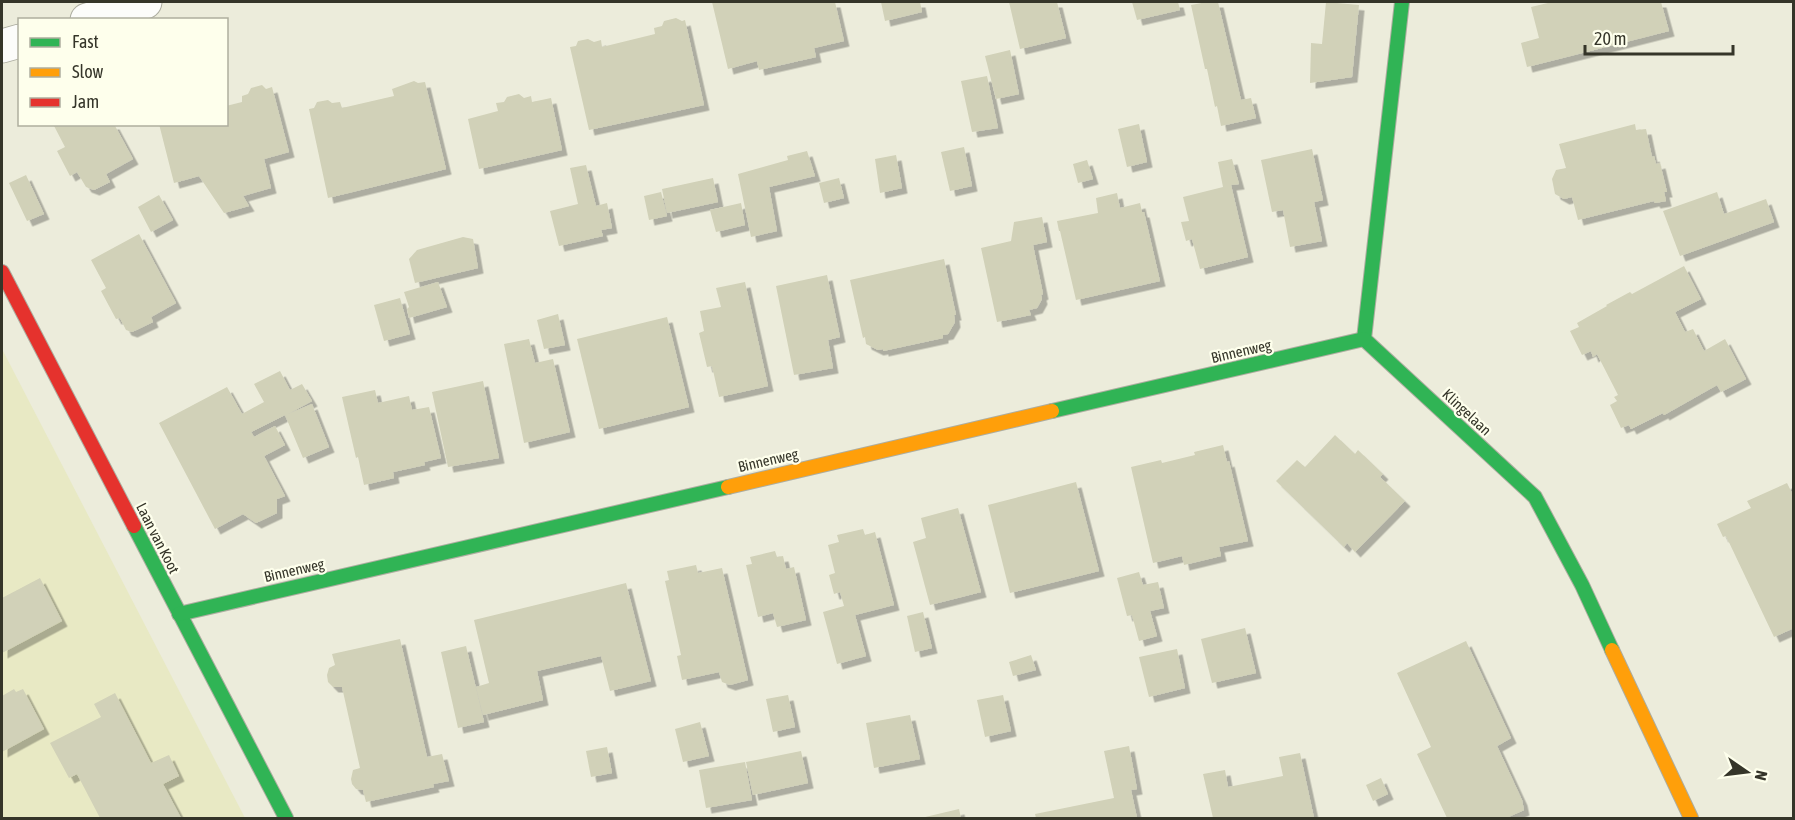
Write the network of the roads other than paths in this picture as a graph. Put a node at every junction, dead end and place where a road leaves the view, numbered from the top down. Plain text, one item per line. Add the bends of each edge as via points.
1 (145, 2) edge
2 (1402, 2) edge
3 (93, 18) edge
4 (18, 41) edge
5 (2, 46) edge
6 (2, 272) edge
7 (1364, 339) junction
8 (179, 614) junction
9 (286, 819) edge
10 (1691, 819) edge

1 - 3 street
2 - 7 street
4 - 5 street
6 - 8 street, Laan van Koot
7 - 8 street, Binnenweg
7 - 10 street, Klingelaan via 1535,497 1582,585
8 - 9 street, Laan van Koot

